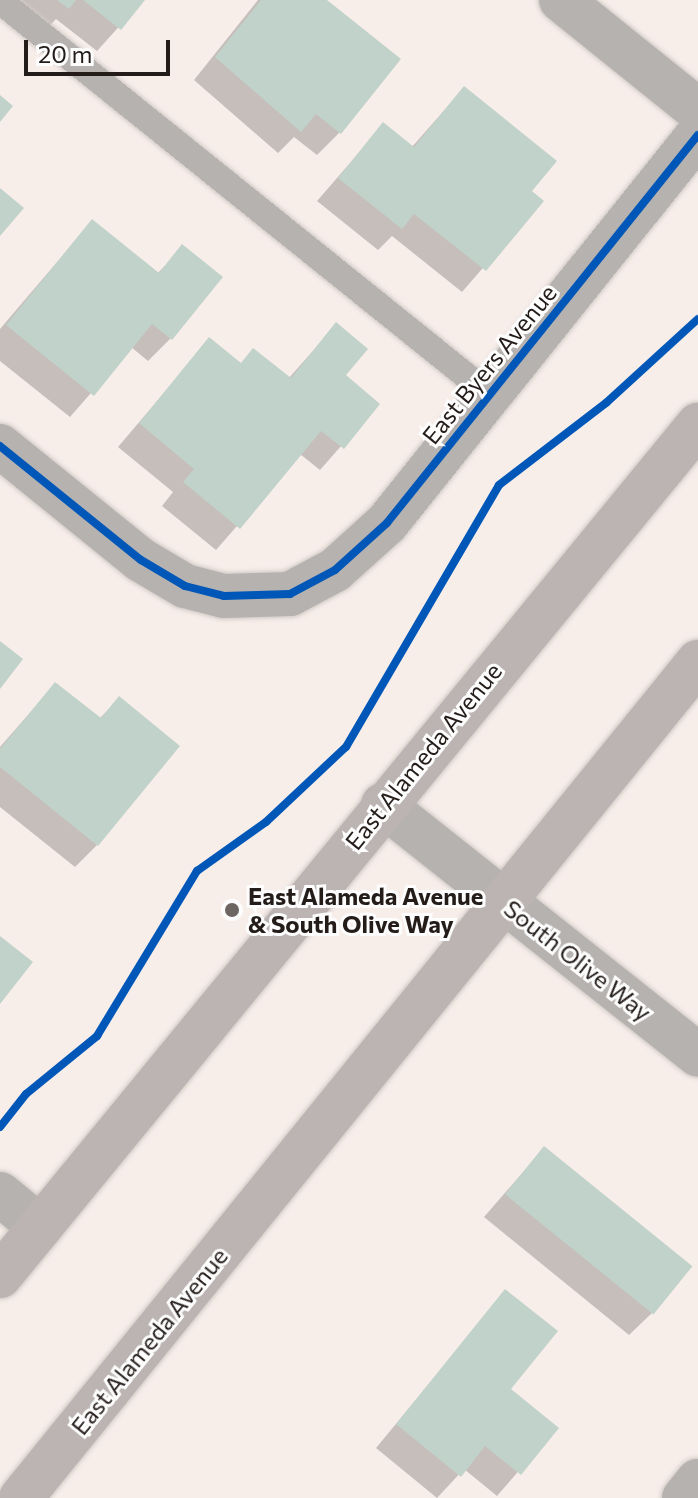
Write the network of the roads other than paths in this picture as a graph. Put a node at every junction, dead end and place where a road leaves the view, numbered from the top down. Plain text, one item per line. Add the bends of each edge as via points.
1 (561, 0) edge
2 (0, 1) edge
3 (698, 110) edge
4 (698, 135) edge
5 (490, 395) junction
6 (698, 425) edge
7 (0, 446) edge
8 (698, 662) edge
9 (383, 805) junction
10 (505, 903) junction
11 (698, 1055) edge
12 (0, 1194) edge
13 (40, 1227) junction
14 (0, 1276) edge
15 (698, 1481) edge
16 (21, 1498) edge
17 (684, 1498) edge

1 - 3 street
2 - 5 lane
4 - 5 street, East Byers Avenue
5 - 7 street, East Byers Avenue via 361,551 290,594 224,596 185,586 141,560
6 - 9 main road, East Alameda Avenue
8 - 10 main road, East Alameda Avenue
9 - 10 street, South Olive Way
9 - 13 main road, East Alameda Avenue
10 - 11 street, South Olive Way
10 - 16 main road, East Alameda Avenue
12 - 13 street
13 - 14 main road, East Alameda Avenue
15 - 17 street

